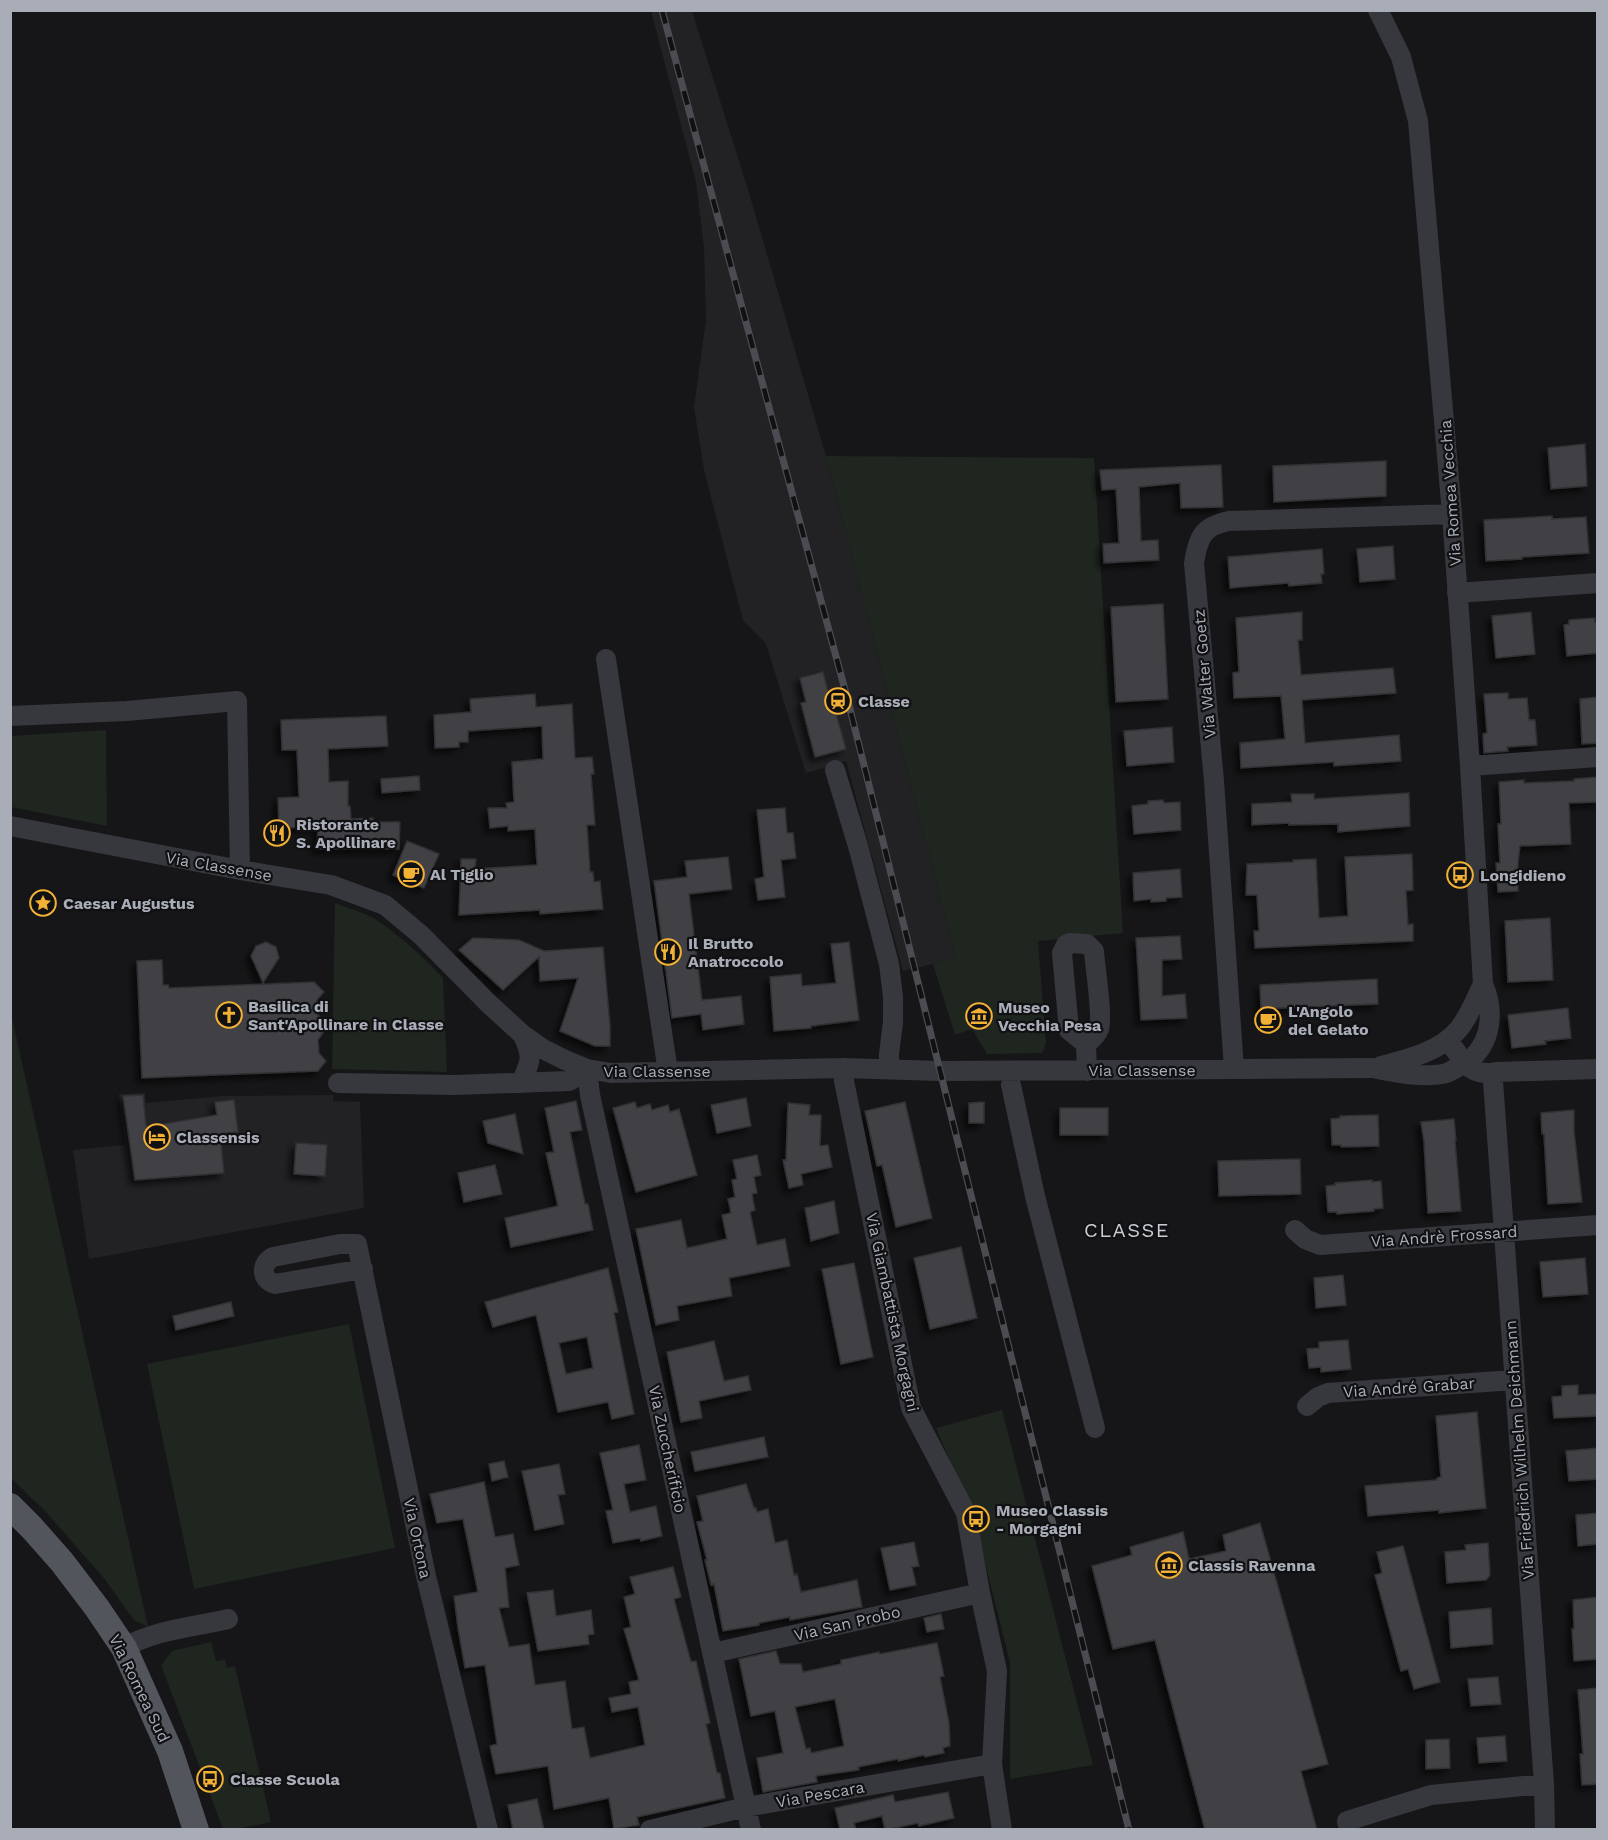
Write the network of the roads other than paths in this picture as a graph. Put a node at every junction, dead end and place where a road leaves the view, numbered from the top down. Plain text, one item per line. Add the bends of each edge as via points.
1 (1378, 10) edge
2 (1452, 514) junction
3 (1598, 583) edge
4 (1457, 593) junction
5 (606, 659) dead end
6 (10, 716) edge
7 (1598, 757) edge
8 (1470, 766) junction
9 (835, 770) dead end
10 (10, 826) edge
11 (240, 870) junction
12 (1483, 984) junction
13 (523, 1035) junction
14 (1453, 1035) junction
15 (1086, 1044) dead end
16 (1480, 1046) junction
17 (1465, 1063) junction
18 (843, 1068) junction
19 (1372, 1068) junction
20 (587, 1069) junction
21 (889, 1069) junction
22 (1234, 1069) junction
23 (1598, 1069) edge
24 (1086, 1071) junction
25 (668, 1072) junction
26 (1496, 1072) junction
27 (338, 1083) dead end
28 (521, 1083) junction
29 (1011, 1085) dead end
30 (1598, 1225) edge
31 (1295, 1230) dead end
32 (1504, 1233) junction
33 (363, 1269) junction
34 (1514, 1380) junction
35 (1307, 1406) dead end
36 (1095, 1428) dead end
37 (10, 1506) edge
38 (980, 1593) junction
39 (228, 1619) dead end
40 (124, 1648) junction
41 (713, 1653) junction
42 (992, 1764) junction
43 (1544, 1784) junction
44 (746, 1807) junction
45 (196, 1830) edge
46 (488, 1830) edge
47 (650, 1830) edge
48 (751, 1830) edge
49 (1002, 1830) edge
50 (1349, 1830) edge
51 (1545, 1830) edge

1 - 2 street, Via Romea Vecchia via 1401,57 1418,121
2 - 4 street, Via Romea Vecchia
2 - 22 street, Via Walter Goetz via 1229,521 1209,527 1198,542 1194,563
3 - 4 street
4 - 8 street, Via Romea Vecchia
5 - 25 street
6 - 11 street via 237,701
7 - 8 street
8 - 12 street, Via Romea Vecchia
9 - 21 street via 889,964 893,1022
10 - 11 street, Via Classense
11 - 13 street, Via Classense via 331,885 385,905
12 - 14 street, Via Romea Vecchia
12 - 16 street, Via Romea Vecchia via 1489,999 1490,1021
13 - 20 street, Via Classense
13 - 28 street via 530,1062
14 - 16 street
14 - 17 street
14 - 19 street, Via Classense via 1418,1056
15 - 24 street
16 - 17 street, Via Classense
16 - 26 street
17 - 19 street, Via Classense via 1445,1074 1421,1076
17 - 26 street via 1475,1072
18 - 21 street, Via Classense
18 - 25 street, Via Classense
18 - 38 street, Via Giambattista Morgagni via 911,1408 966,1513
19 - 22 street, Via Classense
20 - 25 street, Via Classense via 611,1073
20 - 28 street via 570,1081
20 - 41 street, Via Zuccherificio
21 - 24 street, Via Classense
22 - 24 street, Via Classense
23 - 26 street
26 - 32 street, Via Friedrich Wilhelm Deichmann via 1493,1082
27 - 28 street
29 - 36 street via 1035,1196
30 - 32 street, Via Andrè Frossard
31 - 32 street, Via Andrè Frossard via 1320,1245
32 - 34 street, Via Friedrich Wilhelm Deichmann
33 - 33 street, Via Ortona via 357,1244 273,1257 264,1264 264,1274 271,1284
33 - 46 street, Via Ortona via 420,1577
34 - 35 street, Via André Grabar via 1328,1393
34 - 43 street, Via Friedrich Wilhelm Deichmann
37 - 40 main road, Via Romea Sud via 62,1562
38 - 41 street, Via San Probo
38 - 42 street, Via Giambattista Morgagni via 997,1671
39 - 40 street via 151,1636
40 - 45 main road, Via Romea Sud via 170,1751
41 - 44 street, Via Zuccherificio
42 - 44 street, Via Pescara
42 - 49 street, Via Giambattista Morgagni
43 - 50 street via 1431,1795 1347,1821
43 - 51 street, Via Friedrich Wilhelm Deichmann
44 - 47 street, Via Pescara
44 - 48 street, Via Zuccherificio

